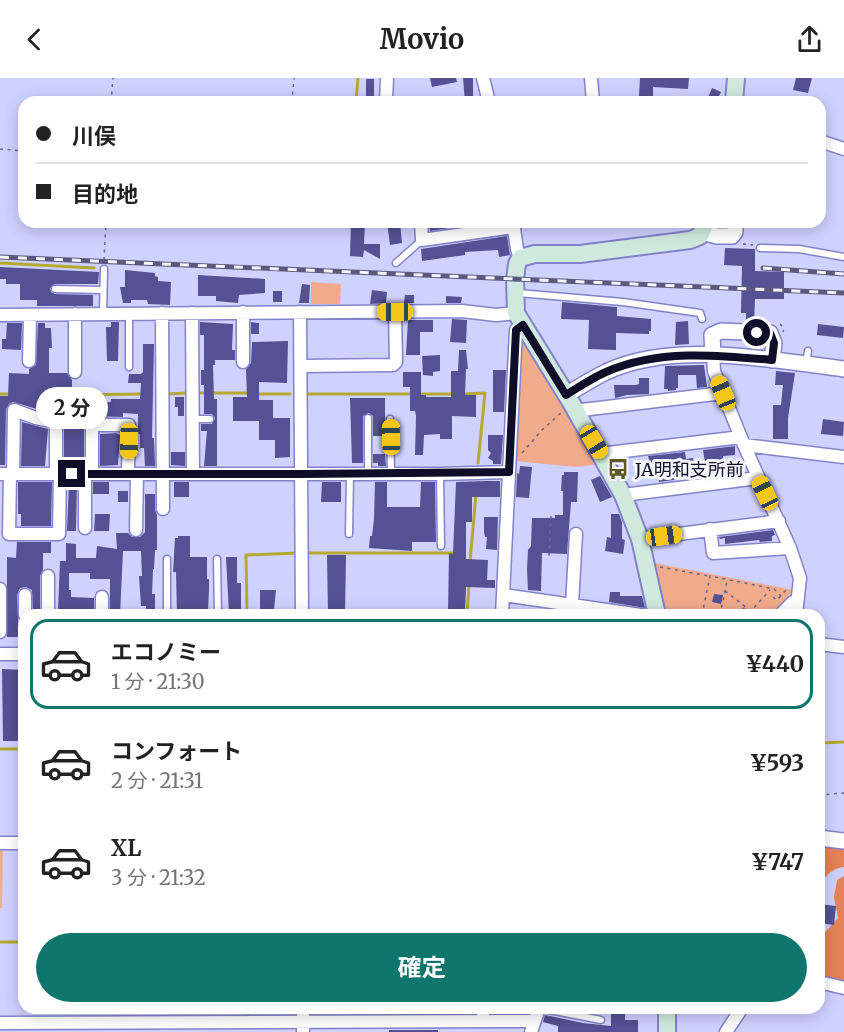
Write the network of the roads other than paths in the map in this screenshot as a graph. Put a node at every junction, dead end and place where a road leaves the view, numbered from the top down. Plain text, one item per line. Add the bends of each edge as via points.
1 (387, 78) edge
2 (483, 78) edge
3 (591, 78) edge
4 (736, 78) edge
5 (386, 96) edge
6 (488, 96) edge
7 (592, 96) edge
8 (734, 96) edge
9 (826, 143) edge
10 (844, 149) edge
11 (421, 228) edge
12 (495, 228) edge
13 (514, 228) edge
14 (704, 228) edge
15 (705, 228) edge
16 (735, 228) edge
17 (422, 240) junction
18 (760, 248) road end
19 (844, 257) edge
20 (520, 258) junction
21 (396, 263) dead end
22 (104, 269) road end
23 (55, 289) dead end
24 (103, 290) junction
25 (515, 293) junction
26 (243, 312) junction
27 (300, 312) junction
28 (395, 312) junction
29 (129, 313) junction
30 (162, 313) junction
31 (192, 313) junction
32 (75, 314) junction
33 (103, 314) junction
34 (0, 315) edge
35 (30, 315) junction
36 (520, 319) junction
37 (702, 319) dead end
38 (713, 355) junction
39 (772, 360) junction
40 (29, 361) dead end
41 (243, 362) dead end
42 (301, 366) junction
43 (129, 367) dead end
44 (844, 369) edge
45 (75, 372) dead end
46 (723, 393) junction
47 (569, 406) junction
48 (368, 418) dead end
49 (194, 419) junction
50 (210, 419) dead end
51 (390, 419) dead end
52 (742, 441) junction
53 (602, 456) junction
54 (844, 457) edge
55 (509, 472) junction
56 (88, 473) junction
57 (368, 473) junction
58 (8, 474) edge
59 (58, 474) junction
60 (133, 474) junction
61 (164, 474) junction
62 (193, 474) junction
63 (301, 474) junction
64 (350, 474) junction
65 (392, 474) junction
66 (440, 474) junction
67 (758, 478) junction
68 (623, 495) junction
69 (163, 509) dead end
70 (779, 522) junction
71 (85, 528) dead end
72 (710, 529) junction
73 (136, 530) dead end
74 (349, 534) dead end
75 (576, 534) dead end
76 (640, 539) junction
77 (441, 546) dead end
78 (790, 548) junction
79 (167, 559) dead end
80 (217, 559) dead end
81 (48, 576) dead end
82 (0, 589) edge
83 (26, 595) dead end
84 (504, 595) junction
85 (102, 597) dead end
86 (797, 602) junction
87 (572, 605) junction
88 (25, 609) edge
89 (48, 609) edge
90 (102, 609) edge
91 (167, 609) edge
92 (218, 609) edge
93 (302, 609) edge
94 (503, 609) edge
95 (600, 609) edge
96 (656, 609) edge
97 (786, 609) edge
98 (796, 609) edge
99 (0, 632) edge
100 (825, 645) edge
101 (844, 647) edge
102 (0, 654) edge
103 (18, 654) edge
104 (825, 839) edge
105 (844, 841) edge
106 (0, 843) edge
107 (18, 843) edge
108 (825, 983) edge
109 (844, 988) edge
110 (483, 1014) edge
111 (570, 1014) edge
112 (667, 1014) edge
113 (738, 1014) edge
114 (601, 1020) dead end
115 (483, 1021) junction
116 (0, 1023) edge
117 (303, 1027) edge
118 (533, 1027) edge
119 (667, 1032) edge
120 (726, 1032) edge

1 - 5 street
2 - 6 street
3 - 7 street
4 - 8 main road
9 - 10 street
11 - 17 street
12 - 17 street
13 - 20 street
14 - 20 main road via 700,236 690,240
15 - 16 street via 717,236 732,236
17 - 21 lane
18 - 19 lane via 799,249
20 - 25 main road
22 - 24 lane
23 - 24 lane
24 - 33 lane
25 - 36 main road
25 - 37 lane via 623,302 700,313
26 - 27 street
26 - 31 street
26 - 41 street
27 - 28 street
27 - 42 street
28 - 36 street via 468,311
28 - 42 street via 393,365
29 - 30 street
29 - 33 street
29 - 43 lane
30 - 31 street
30 - 61 street
31 - 49 street
32 - 33 street
32 - 35 street
32 - 45 street
34 - 35 street
35 - 40 street
36 - 47 main road
36 - 55 street via 516,330
38 - 39 street
38 - 39 street via 715,333 770,333 774,343
38 - 46 street via 714,371
38 - 47 street via 674,356 608,371
39 - 44 street via 807,357
42 - 63 street
46 - 47 street via 582,410
46 - 52 street
47 - 53 main road
48 - 57 lane
49 - 50 lane
49 - 62 street
51 - 65 lane
52 - 53 street via 662,446
52 - 54 street
52 - 67 street
53 - 68 main road
55 - 66 street
55 - 84 street
56 - 59 street
56 - 60 street
56 - 60 street via 92,425 129,425
56 - 71 street
57 - 64 street
57 - 65 street
58 - 59 street
58 - 59 street via 14,410 56,422
58 - 59 street via 9,534 58,534
60 - 61 street
60 - 73 street
61 - 62 street
61 - 69 street
62 - 63 street
63 - 64 street
63 - 93 street
64 - 74 lane
65 - 66 street
66 - 77 lane
67 - 68 street
67 - 70 street
68 - 76 main road
70 - 72 street
70 - 78 street
72 - 76 street
72 - 78 street via 713,553
75 - 87 street
76 - 96 main road
78 - 86 street via 800,578
79 - 91 lane
80 - 92 lane
81 - 89 street
82 - 99 street
83 - 88 street
84 - 87 street
84 - 94 street
85 - 90 street
86 - 97 street
86 - 98 street
87 - 95 street
100 - 101 street
102 - 103 street
104 - 105 street
106 - 107 street
108 - 109 street
110 - 115 street
111 - 114 lane
112 - 119 main road
113 - 120 street
115 - 117 street
115 - 118 street
116 - 117 street

